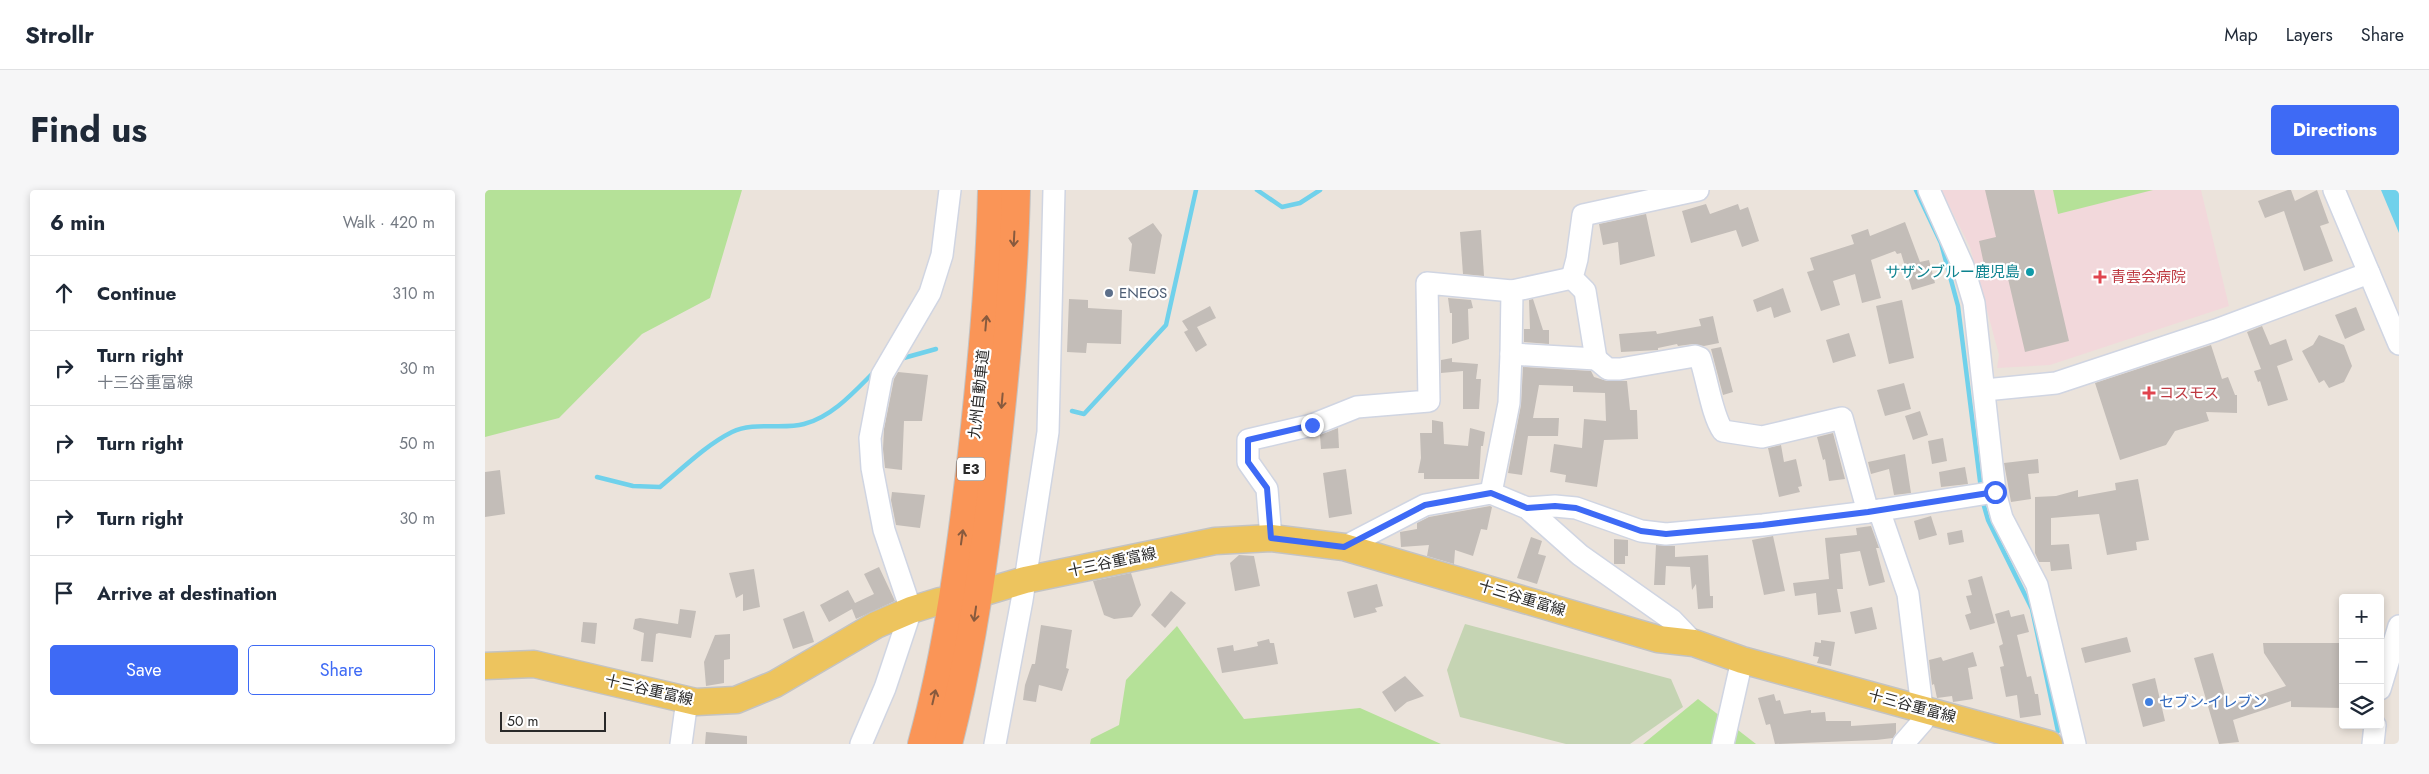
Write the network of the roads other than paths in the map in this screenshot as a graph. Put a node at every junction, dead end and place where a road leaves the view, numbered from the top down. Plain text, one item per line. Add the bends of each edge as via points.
1 (950, 190) edge
2 (992, 190) edge
3 (1016, 190) edge
4 (1054, 190) edge
5 (1698, 190) edge
6 (1929, 190) edge
7 (2334, 190) edge
8 (2369, 273) junction
9 (1572, 278) junction
10 (1512, 291) junction
11 (2399, 344) edge
12 (1511, 354) junction
13 (1596, 359) junction
14 (1985, 390) junction
15 (1995, 492) junction
16 (1491, 493) junction
17 (1527, 508) junction
18 (1873, 511) junction
19 (1271, 538) junction
20 (1344, 547) junction
21 (1025, 580) junction
22 (988, 591) dead end
23 (940, 601) dead end
24 (911, 610) junction
25 (2399, 626) edge
26 (1694, 643) junction
27 (1742, 660) junction
28 (485, 666) edge
29 (2382, 684) edge
30 (687, 700) junction
31 (1922, 708) junction
32 (2375, 729) edge
33 (681, 744) edge
34 (861, 744) edge
35 (922, 744) edge
36 (948, 744) edge
37 (995, 744) edge
38 (1723, 744) edge
39 (1903, 744) edge
40 (2049, 744) edge
41 (2075, 744) edge
42 (2373, 744) edge

1 - 24 street via 942,254 930,293 882,375 870,438 871,468 884,530
35 -> 2 highway, 九州自動車道 / E3 via 951,616 965,516 986,316
3 -> 36 highway, 九州自動車道 / E3 via 1010,316 989,515 974,622
4 - 21 street via 1048,432
5 - 9 street via 1583,215
6 - 14 street via 1963,266 1974,303
7 - 8 street
8 - 11 street
8 - 14 street via 2216,330 2056,383
9 - 10 street
9 - 13 street via 1585,291
10 - 12 street
10 - 19 street via 1427,283 1429,402 1357,407 1312,425 1248,440 1248,462 1267,488
12 - 13 street
12 - 16 street via 1509,403
13 - 18 street via 1608,369 1620,370 1695,356 1701,358 1717,423 1723,431 1762,437 1842,418
14 - 15 street
15 - 18 street
15 - 41 street via 2002,518 2037,585
16 - 17 street
16 - 20 street via 1425,505
17 - 18 street via 1576,508 1641,531 1666,534
17 - 26 street via 1580,555 1671,620
18 - 31 street via 1908,594
19 - 20 main road, 十三谷重富線
19 - 21 main road, 十三谷重富線 via 1215,541
20 - 26 main road, 十三谷重富線 via 1658,639
21 - 22 main road, 十三谷重富線
21 - 37 street
23 - 24 main road, 十三谷重富線
24 - 30 main road, 十三谷重富線 via 877,625 775,684 736,700
24 - 34 street via 885,688
25 - 29 street
26 - 27 main road, 十三谷重富線
27 - 31 main road, 十三谷重富線
27 - 38 street
28 - 30 main road, 十三谷重富線 via 534,664
30 - 33 street
31 - 39 street via 1923,721
31 - 40 main road, 十三谷重富線
32 - 42 street

